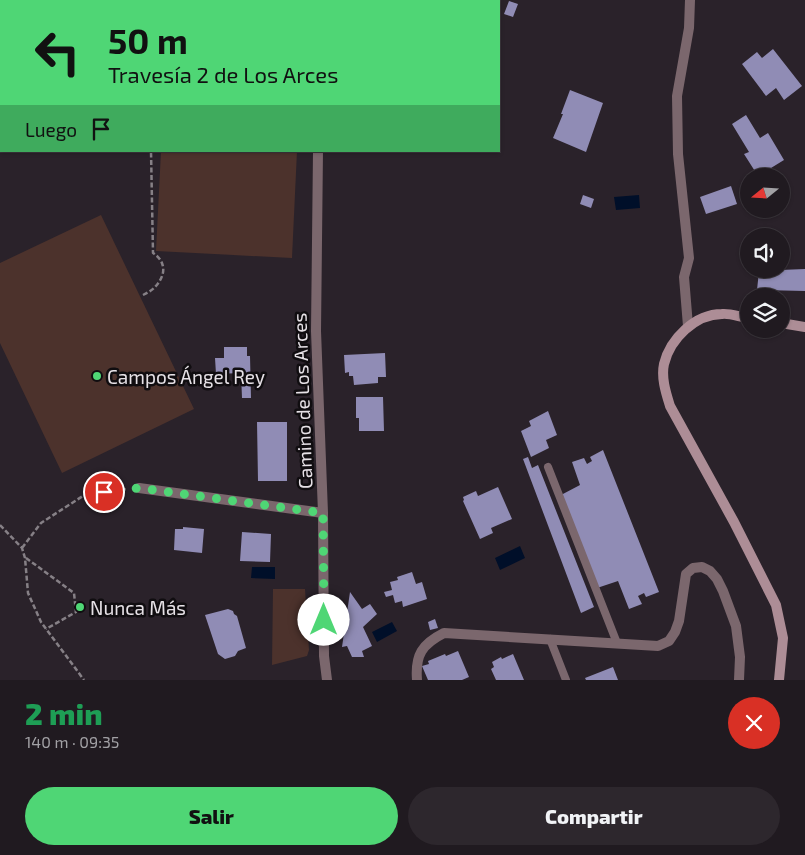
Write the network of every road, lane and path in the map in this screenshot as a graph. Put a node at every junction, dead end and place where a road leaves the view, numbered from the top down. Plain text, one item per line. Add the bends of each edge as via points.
1 (690, 0) edge
2 (151, 152) edge
3 (318, 152) edge
4 (143, 295) dead end
5 (740, 317) edge
6 (790, 324) edge
7 (688, 326) junction
8 (805, 327) edge
9 (548, 467) dead end
10 (139, 488) joint
11 (323, 513) junction
12 (0, 525) edge
13 (22, 548) junction
14 (25, 558) junction
15 (46, 629) junction
16 (550, 639) junction
17 (617, 643) junction
18 (84, 680) edge
19 (327, 680) edge
20 (417, 680) edge
21 (566, 680) edge
22 (739, 680) edge
23 (779, 680) edge

1 - 7 street via 689,28 677,96 678,154 689,258 684,277
2 - 4 path via 153,253 163,263 162,275 154,288
3 - 11 street, Camino de Los Arces via 316,331
5 - 7 street via 722,314
6 - 8 street
7 - 23 street via 671,346 664,365 664,386 670,406 776,605 783,638
9 - 17 lane
10 - 11 street
10 - 13 path via 86,494 41,523
11 - 19 street, Camino de Los Arces
12 - 13 path
13 - 14 path
14 - 15 path via 28,593
14 - 15 path via 74,593 76,612
15 - 18 path
16 - 17 street
16 - 20 street via 444,634 424,646 419,657
16 - 21 lane
17 - 22 street via 658,646 669,641 679,621 686,574 693,568 702,567 717,580 736,626

